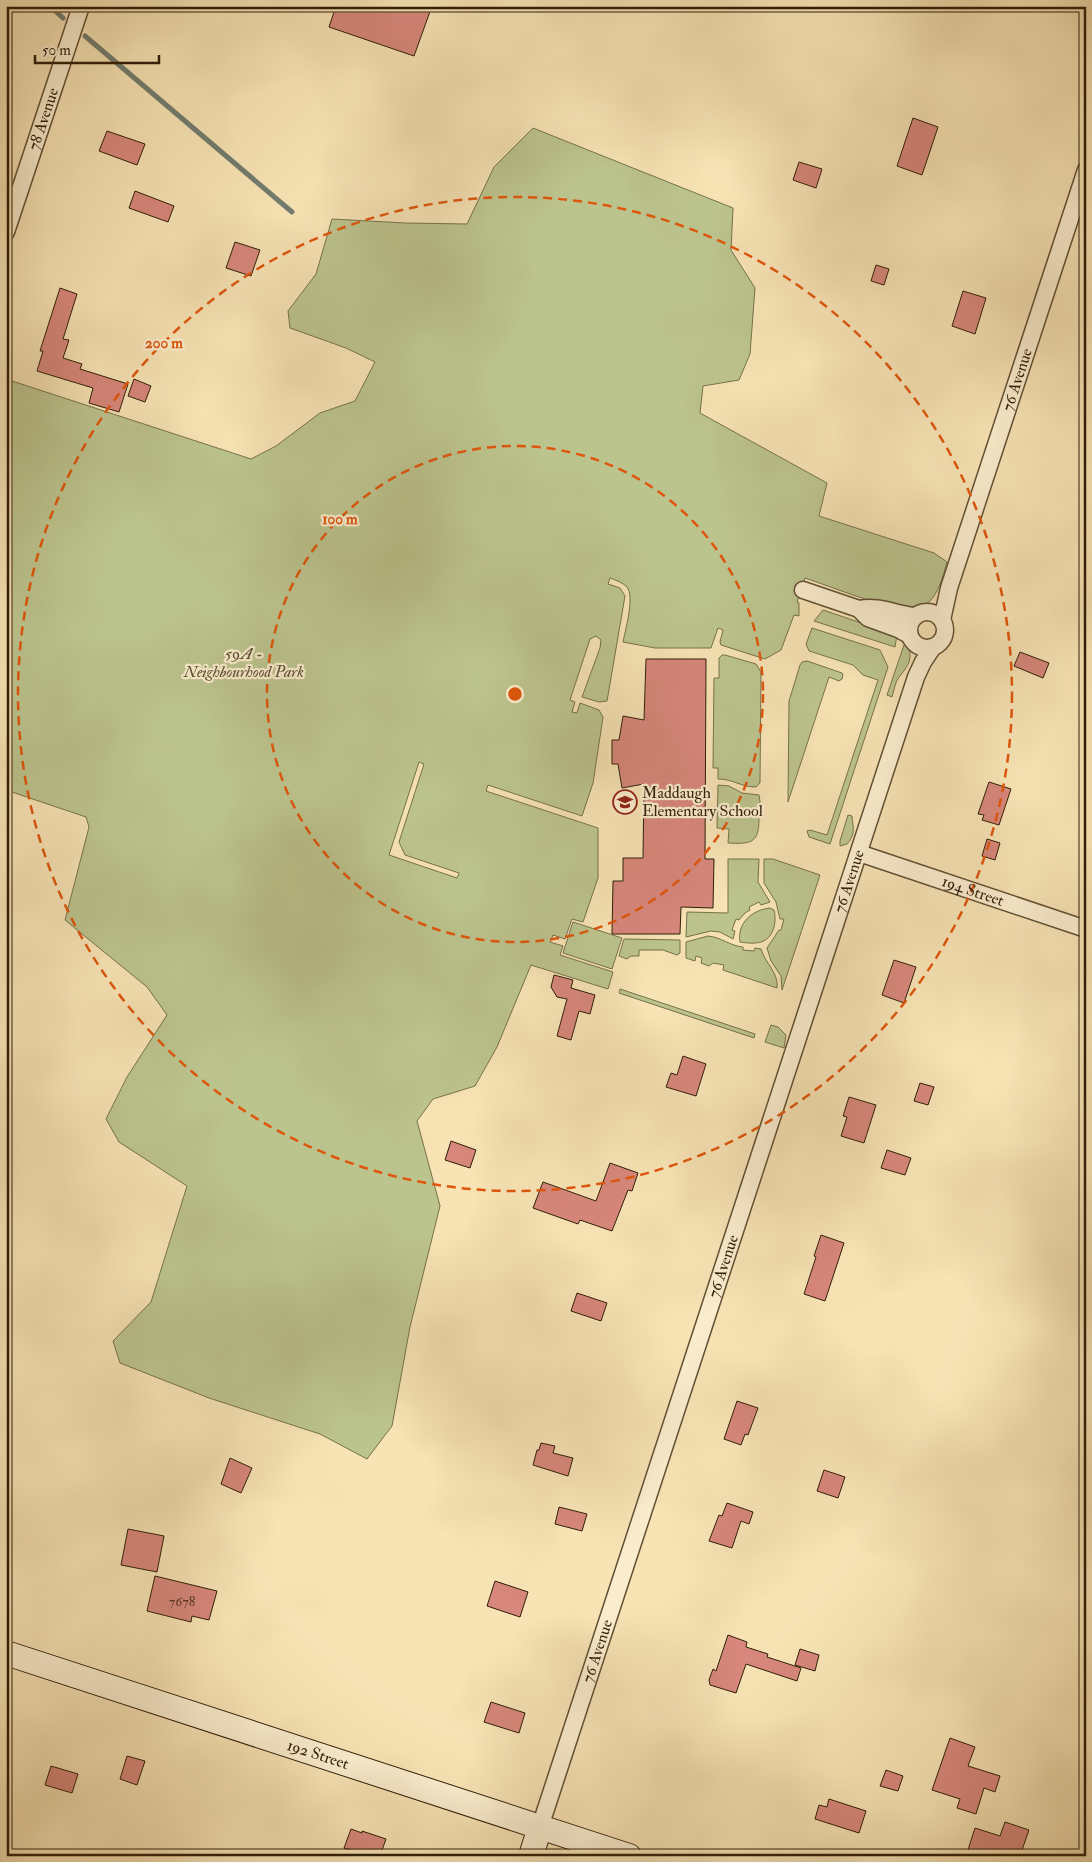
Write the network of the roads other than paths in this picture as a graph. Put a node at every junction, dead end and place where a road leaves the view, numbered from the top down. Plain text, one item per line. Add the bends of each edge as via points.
1 (81, 6) edge
2 (1086, 170) edge
3 (6, 232) edge
4 (803, 590) dead end
5 (859, 609) junction
6 (929, 616) junction
7 (920, 643) junction
8 (859, 853) junction
9 (1086, 929) edge
10 (6, 1653) edge
11 (540, 1827) junction
12 (531, 1856) edge
13 (629, 1856) edge

1 - 3 street, 78 Avenue
2 - 6 street, 76 Avenue via 949,588
4 - 5 street
5 - 6 street via 873,607 902,615
5 - 7 street via 868,618 898,629
6 - 7 street via 909,624
6 - 7 street via 945,634 941,642
7 - 8 street, 76 Avenue via 923,662
8 - 9 street, 194 Street
8 - 11 street, 76 Avenue
10 - 11 main road, 192 Street
11 - 12 main road, 76 Avenue
11 - 13 main road, 192 Street

